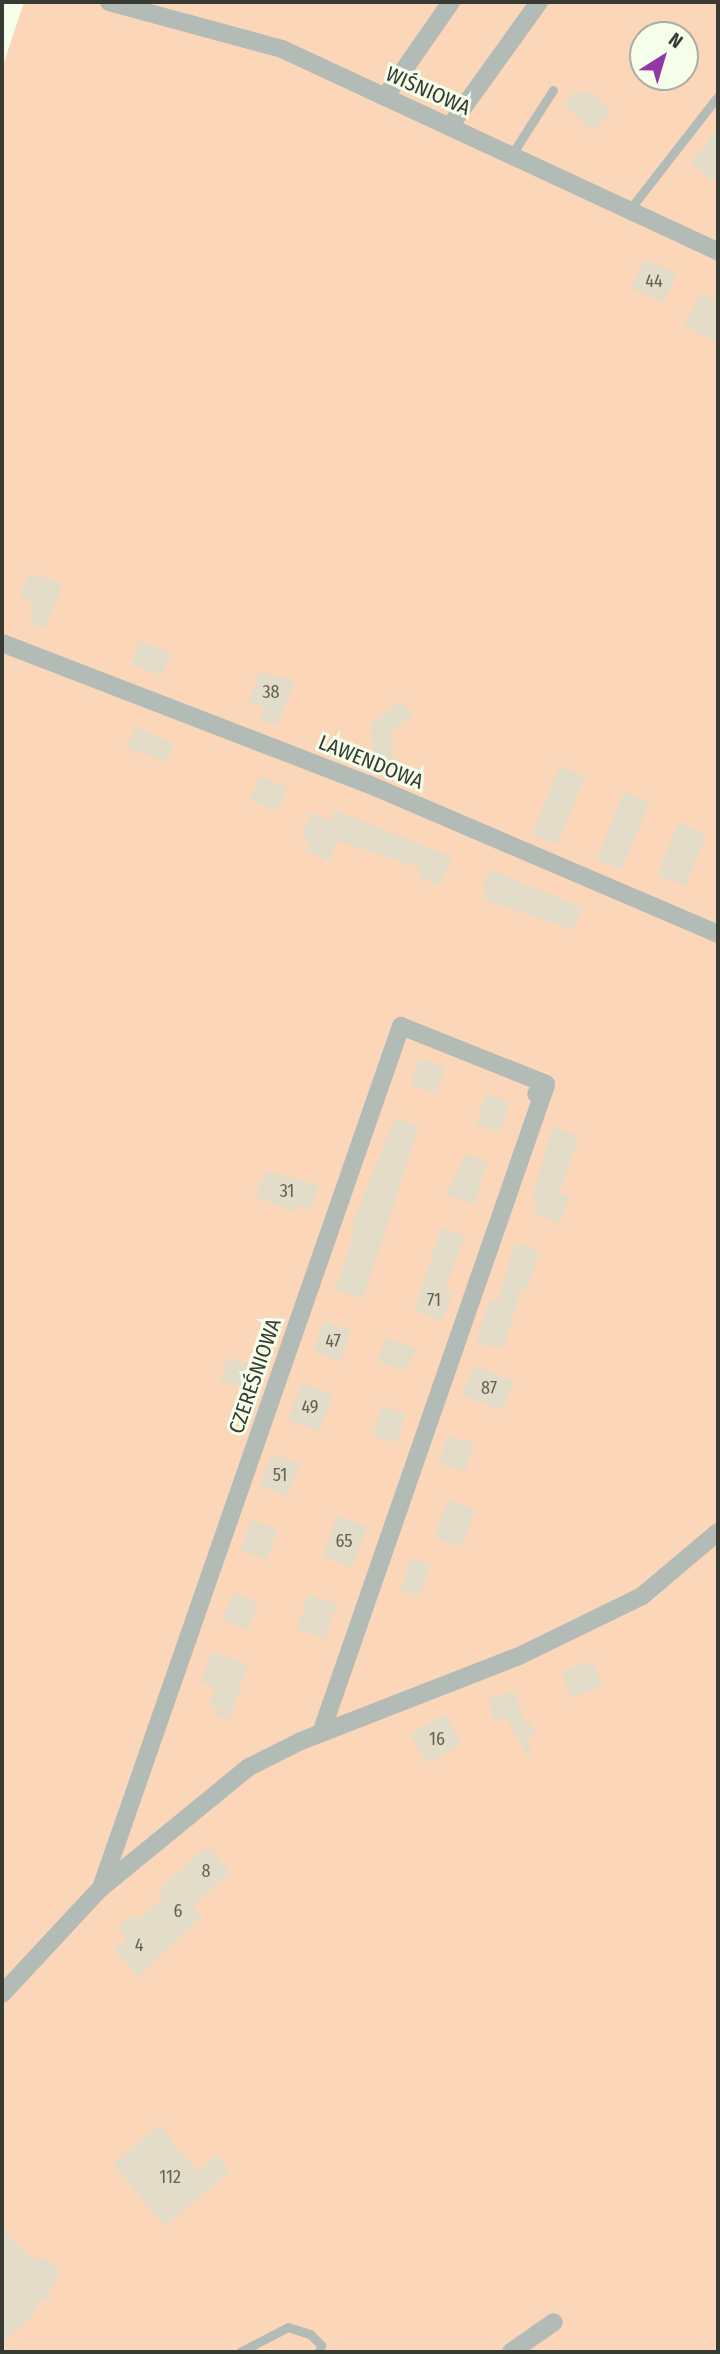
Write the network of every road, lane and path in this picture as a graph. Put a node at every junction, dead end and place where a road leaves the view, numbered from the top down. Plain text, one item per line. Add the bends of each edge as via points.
1 (109, 2) edge
2 (451, 2) edge
3 (540, 2) edge
4 (553, 90) dead end
5 (718, 96) edge
6 (385, 97) junction
7 (450, 126) junction
8 (512, 154) junction
9 (629, 209) junction
10 (718, 251) edge
11 (2, 643) edge
12 (718, 934) edge
13 (718, 1532) edge
14 (321, 1733) junction
15 (101, 1888) junction
16 (2, 1993) edge
17 (554, 2322) dead end
18 (240, 2352) edge
19 (319, 2352) edge
20 (511, 2352) edge

1 - 6 street, WIŚNIOWA via 282,50
2 - 6 street
3 - 7 street
4 - 8 lane
5 - 9 lane
6 - 7 street, WIŚNIOWA
7 - 8 street, WIŚNIOWA
8 - 9 street, WIŚNIOWA
9 - 10 street, WIŚNIOWA
11 - 12 street, LAWENDOWA via 368,784
13 - 14 street, CZEREŚNIOWA via 642,1596 517,1657
14 - 15 street, CZEREŚNIOWA via 249,1766
14 - 15 street, CZEREŚNIOWA via 541,1089 401,1026
15 - 16 street, CZEREŚNIOWA
17 - 20 street
18 - 19 lane via 288,2327 310,2334 321,2345

